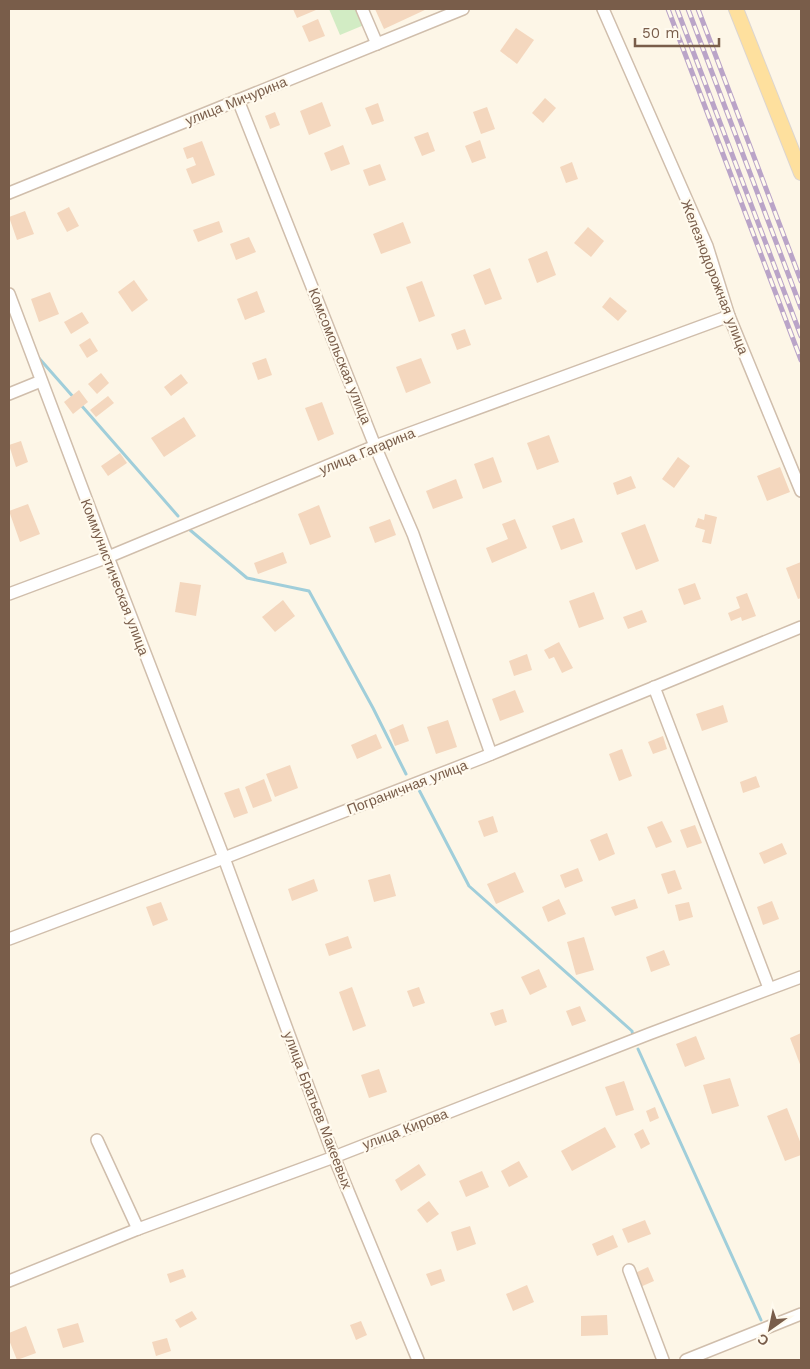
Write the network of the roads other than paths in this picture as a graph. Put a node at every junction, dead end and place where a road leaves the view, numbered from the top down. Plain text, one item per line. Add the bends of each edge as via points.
1 (362, 9) edge
2 (459, 9) edge
3 (603, 9) edge
4 (736, 9) edge
5 (376, 44) junction
6 (238, 100) junction
7 (801, 173) edge
8 (9, 193) edge
9 (9, 294) edge
10 (729, 316) junction
11 (41, 381) junction
12 (9, 394) edge
13 (375, 446) junction
14 (801, 491) edge
15 (108, 557) junction
16 (9, 594) edge
17 (801, 627) edge
18 (654, 687) junction
19 (492, 754) junction
20 (224, 858) junction
21 (9, 939) edge
22 (801, 977) edge
23 (769, 988) junction
24 (97, 1140) dead end
25 (334, 1157) junction
26 (138, 1229) junction
27 (629, 1270) dead end
28 (9, 1281) edge
29 (801, 1314) edge
30 (418, 1360) edge
31 (662, 1360) edge
32 (686, 1360) edge

1 - 5 street
2 - 5 street, улица Мичурина
3 - 10 street, Железнодорожная улица via 706,246
4 - 7 main road
5 - 6 street, улица Мичурина
6 - 8 street, улица Мичурина
6 - 13 street, Комсомольская улица
9 - 11 street, Коммунистическая улица
10 - 13 street, улица Гагарина
10 - 14 street, Железнодорожная улица
11 - 12 street
11 - 15 street, Коммунистическая улица
13 - 15 street, улица Гагарина
13 - 19 street, Комсомольская улица via 413,534
15 - 16 street, улица Гагарина
15 - 20 street, Коммунистическая улица
17 - 18 street, Пограничная улица
18 - 19 street, Пограничная улица
18 - 23 street
19 - 20 street, Пограничная улица
20 - 21 street, Пограничная улица
20 - 25 street, улица Братьев Макеевых
22 - 23 street, улица Кирова
23 - 25 street, улица Кирова
24 - 26 street
25 - 26 street, улица Кирова
25 - 30 street, улица Братьев Макеевых
26 - 28 street, улица Кирова
27 - 31 street
29 - 32 street

